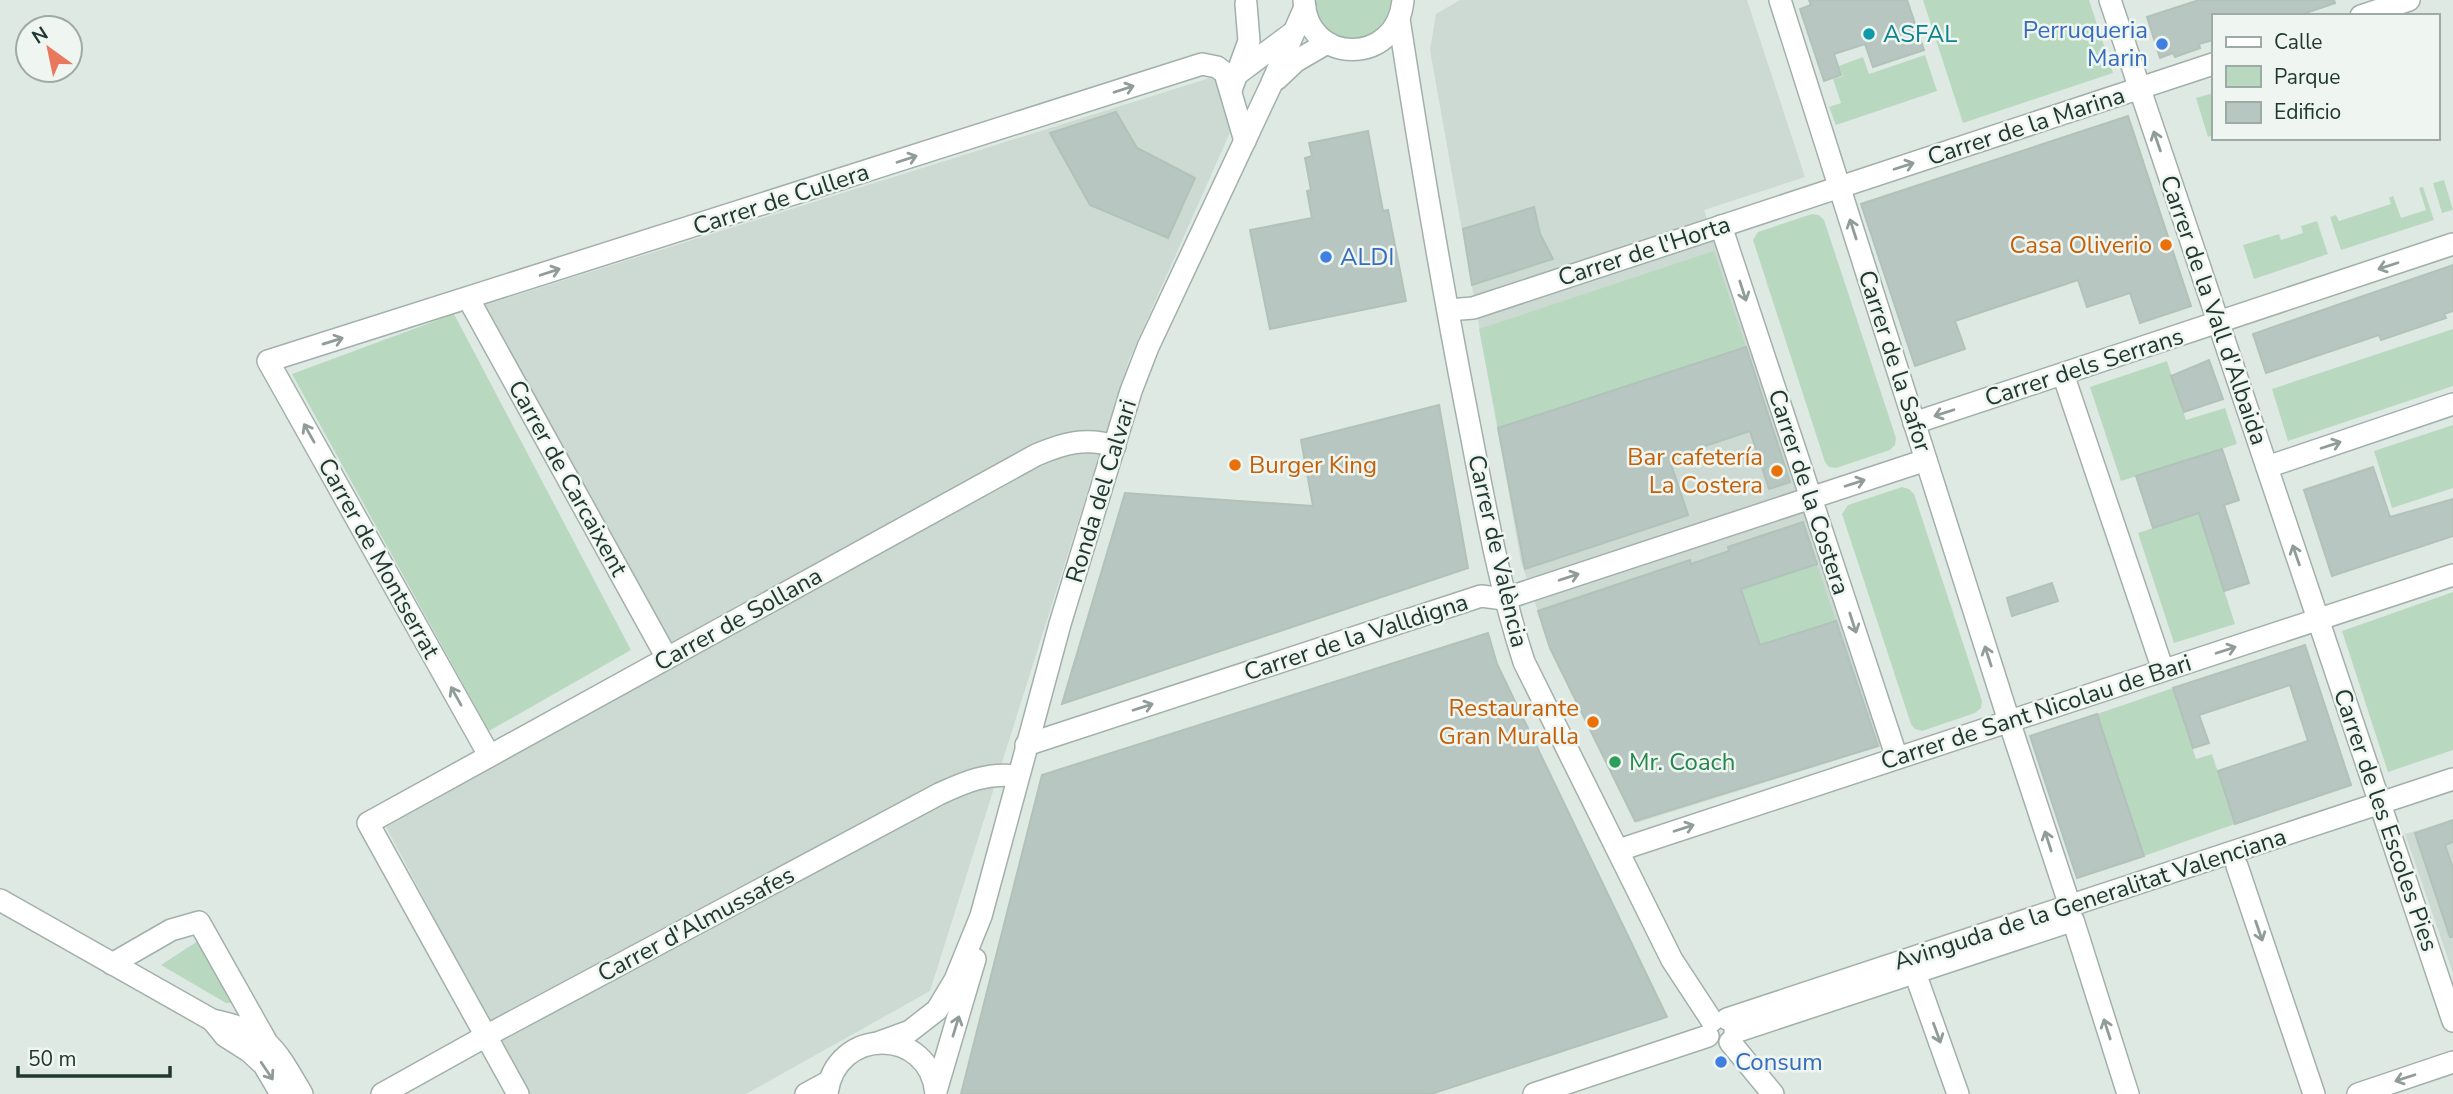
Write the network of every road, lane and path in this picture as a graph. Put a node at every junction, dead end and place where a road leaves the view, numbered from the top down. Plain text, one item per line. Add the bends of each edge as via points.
1 (1780, 0) edge
2 (2110, 0) edge
3 (2409, 0) edge
4 (1304, 3) edge
5 (1247, 4) dead end
6 (1401, 10) edge
7 (2367, 14) edge
8 (1293, 32) junction
9 (1249, 41) junction
10 (1327, 43) junction
11 (1273, 47) junction
12 (1370, 47) junction
13 (2212, 64) edge
14 (1409, 81) junction
15 (1233, 83) junction
16 (1270, 85) junction
17 (2139, 88) junction
18 (1245, 141) junction
19 (1839, 187) junction
20 (1721, 226) junction
21 (2453, 244) edge
22 (468, 299) junction
23 (1448, 310) junction
24 (2218, 322) junction
25 (268, 361) joint
26 (2063, 374) junction
27 (2453, 404) edge
28 (1914, 423) junction
29 (1115, 446) junction
30 (1926, 460) junction
31 (2267, 467) junction
32 (1811, 498) junction
33 (2453, 575) edge
34 (1504, 599) junction
35 (2318, 619) junction
36 (667, 658) junction
37 (2163, 670) junction
38 (2009, 721) junction
39 (1026, 745) junction
40 (489, 755) junction
41 (1897, 758) junction
42 (1017, 776) junction
43 (2453, 779) edge
44 (2453, 794) edge
45 (2382, 810) junction
46 (1619, 849) junction
47 (2237, 866) junction
48 (0, 900) edge
49 (2071, 913) junction
50 (981, 916) junction
51 (112, 964) junction
52 (1915, 973) junction
53 (212, 1020) junction
54 (2453, 1021) edge
55 (1723, 1030) junction
56 (486, 1036) junction
57 (267, 1041) junction
58 (877, 1042) junction
59 (2453, 1062) edge
60 (828, 1088) edge
61 (936, 1092) edge
62 (281, 1094) edge
63 (302, 1094) edge
64 (382, 1094) edge
65 (517, 1094) edge
66 (806, 1094) edge
67 (1534, 1094) edge
68 (1773, 1094) edge
69 (1958, 1094) edge
70 (2128, 1094) edge
71 (2314, 1094) edge
72 (2358, 1094) edge

1 - 19 street, Carrer de la Safor
2 - 17 street, Carrer de la Vall d'Albaida
3 - 7 street
4 - 8 street, Ronda del Calvari
4 - 10 street via 1312,27
5 - 9 street
6 - 12 street via 1385,39
6 - 14 street, Carrer de València
8 - 11 street
8 - 16 street, Ronda del Calvari
9 - 11 street via 1260,50
9 - 15 street
10 - 12 street via 1353,50
10 - 16 street via 1296,61
11 - 15 street
12 - 14 street via 1394,59
13 - 17 street, Carrer de la Marina
14 - 23 street, Carrer de València
15 - 18 street, Carrer de Cullera
22 -> 15 street, Carrer de Cullera via 1202,64 1222,70
16 - 18 street, Ronda del Calvari
19 -> 17 street, Carrer de la Marina
24 -> 17 street, Carrer de la Vall d'Albaida
18 - 29 street, Ronda del Calvari via 1148,347
19 - 20 street, Carrer de l'Horta
28 -> 19 street, Carrer de la Safor
20 - 23 street, Carrer de l'Horta via 1473,308
20 -> 32 street, Carrer de la Costera
21 -> 24 street, Carrer dels Serrans
25 -> 22 street, Carrer de Cullera
22 - 36 street, Carrer de Carcaixent
23 - 34 street, Carrer de València
24 - 26 street, Carrer dels Serrans
24 - 31 street, Carrer de la Vall d'Albaida
40 -> 25 street, Carrer de Montserrat
26 -> 28 street, Carrer dels Serrans
26 - 37 street
31 -> 27 street
28 - 30 street, Carrer de la Safor
29 - 36 street, Carrer de Sollana via 1081,441 1036,455
29 - 39 street, Ronda del Calvari
32 -> 30 street, Carrer de la Valldigna
38 -> 30 street, Carrer de la Safor
35 -> 31 street, Carrer de la Vall d'Albaida
34 -> 32 street, Carrer de la Valldigna
32 -> 41 street, Carrer de la Costera
33 - 35 street, Carrer de Sant Nicolau de Bari
39 -> 34 street, Carrer de la Valldigna via 1481,596
34 - 46 street, Carrer de València via 1524,662
37 -> 35 street, Carrer de Sant Nicolau de Bari
35 - 45 street, Carrer de les Escoles Pies
36 - 40 street, Carrer de Sollana
37 - 38 street, Carrer de Sant Nicolau de Bari
38 - 41 street, Carrer de Sant Nicolau de Bari
49 -> 38 street, Carrer de la Safor
39 - 42 street, Ronda del Calvari
40 - 56 street, Carrer de Sollana via 368,823
46 -> 41 street, Carrer de Sant Nicolau de Bari
42 - 50 street, Ronda del Calvari
42 - 56 street, Carrer d'Almussafes via 983,776 939,794
43 - 45 street, Avinguda de la Generalitat Valenciana
44 - 45 street, Avinguda de la Generalitat Valenciana
45 - 47 street, Avinguda de la Generalitat Valenciana
45 - 49 street, Avinguda de la Generalitat Valenciana
45 - 54 street, Carrer de les Escoles Pies
46 - 55 street, Carrer de València via 1672,960
47 - 49 street, Avinguda de la Generalitat Valenciana
47 -> 71 street
48 - 51 street
49 - 52 street, Avinguda de la Generalitat Valenciana
49 - 55 street, Avinguda de la Generalitat Valenciana
70 -> 49 street, Carrer de la Safor
50 - 58 street, Ronda del Calvari via 955,980 937,1010 910,1031
61 -> 50 street, Ronda del Calvari via 979,944
51 - 53 street
51 - 57 street via 171,930 199,922
52 - 55 street, Avinguda de la Generalitat Valenciana
52 -> 69 street
53 - 57 street via 234,1024
53 -> 62 street via 225,1036 264,1065
55 - 67 street, Avinguda de la Generalitat Valenciana
55 - 68 street, Carrer de València
56 - 64 street, Carrer d'Almussafes
56 - 65 street
57 - 63 street
58 - 60 street, Ronda del Calvari via 852,1051 834,1070
58 - 61 street via 904,1047 916,1055 932,1077
59 -> 72 street
60 - 66 street

